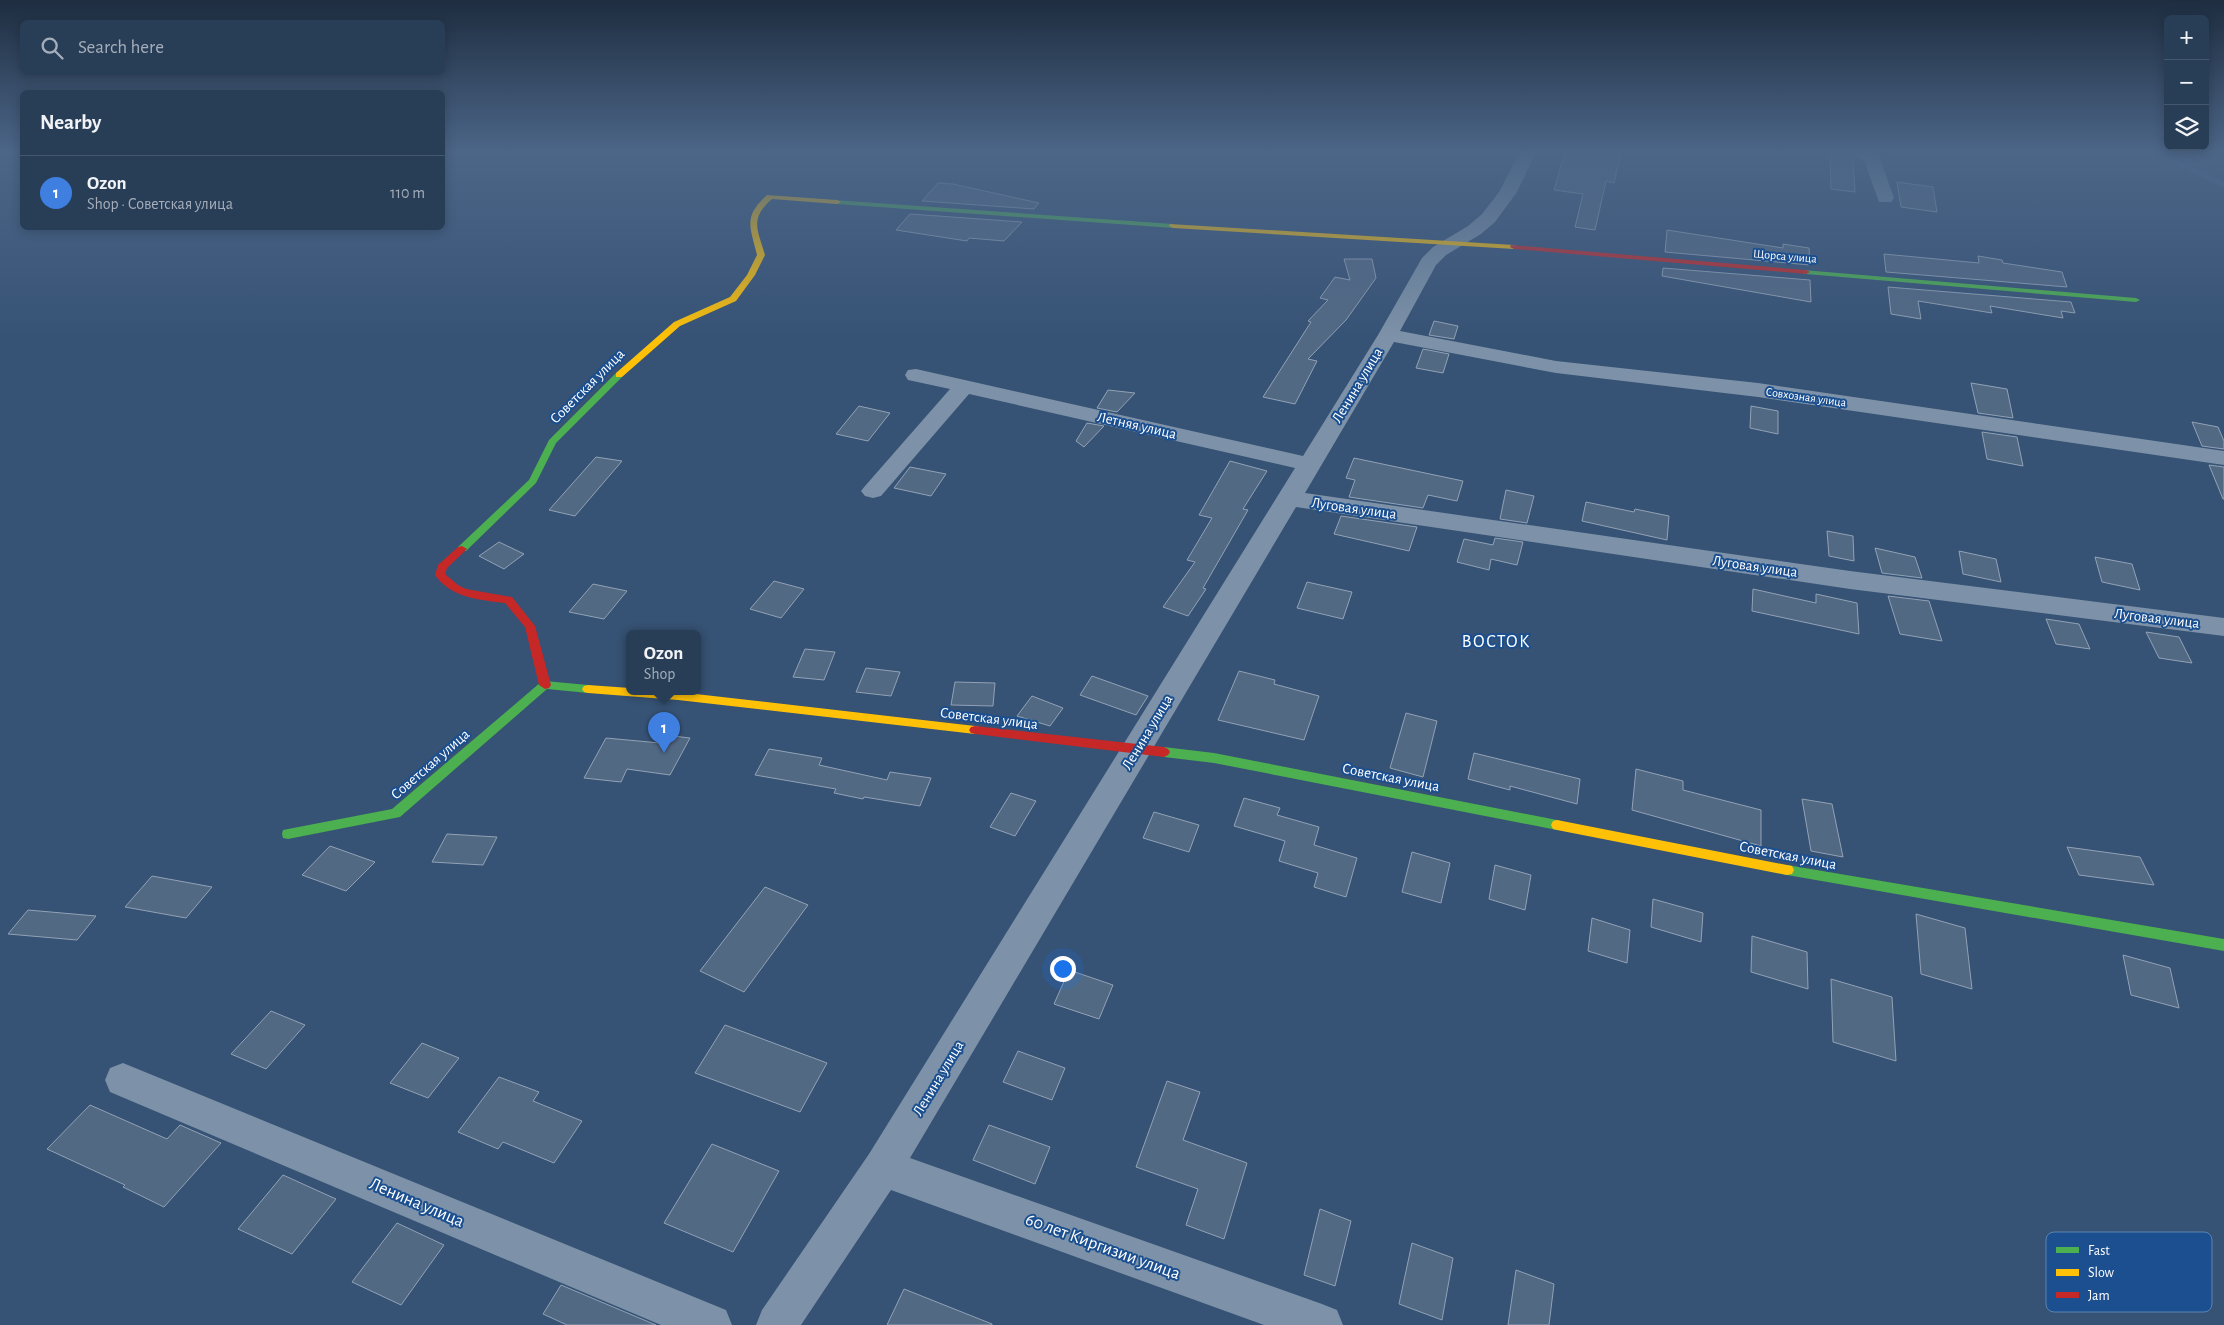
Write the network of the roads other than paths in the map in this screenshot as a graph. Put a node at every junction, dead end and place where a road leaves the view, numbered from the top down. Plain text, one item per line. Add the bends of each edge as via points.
1 (755, 214) edge
2 (1005, 214) edge
3 (1491, 214) edge
4 (1455, 242) junction
5 (2136, 300) dead end
6 (1388, 335) junction
7 (916, 375) dead end
8 (964, 386) junction
9 (2224, 458) edge
10 (1309, 464) junction
11 (873, 491) dead end
12 (1287, 498) junction
13 (2224, 627) edge
14 (545, 685) junction
15 (626, 692) edge
16 (666, 695) edge
17 (1136, 750) junction
18 (288, 834) dead end
19 (2224, 944) edge
20 (123, 1080) dead end
21 (883, 1168) junction
22 (711, 1325) edge
23 (777, 1325) edge
24 (1322, 1325) edge

1 - 14 street, Советская улица via 751,226 760,255 751,275 733,299 677,324 646,349 552,442 533,481 442,566 440,575 447,584 462,592 508,600 530,626
2 - 4 street, Щорса улица via 1270,233
3 - 4 street, Ленина улица via 1480,226
4 - 5 street, Щорса улица
4 - 6 street, Ленина улица via 1434,255
6 - 9 street, Совхозная улица via 1556,367 1758,390
6 - 10 street, Ленина улица
7 - 8 street, Летняя улица
8 - 10 street, Летняя улица
8 - 11 street
10 - 12 street, Ленина улица
12 - 13 street, Луговая улица via 1850,580
12 - 17 street, Ленина улица
14 - 15 street, Советская улица
14 - 18 street, Советская улица via 396,813
16 - 17 street, Советская улица
17 - 19 street, Советская улица via 1214,758 1805,874
17 - 21 street, Ленина улица
20 - 22 street, Ленина улица
21 - 23 street, Ленина улица
21 - 24 street, 60 лет Киргизии улица

